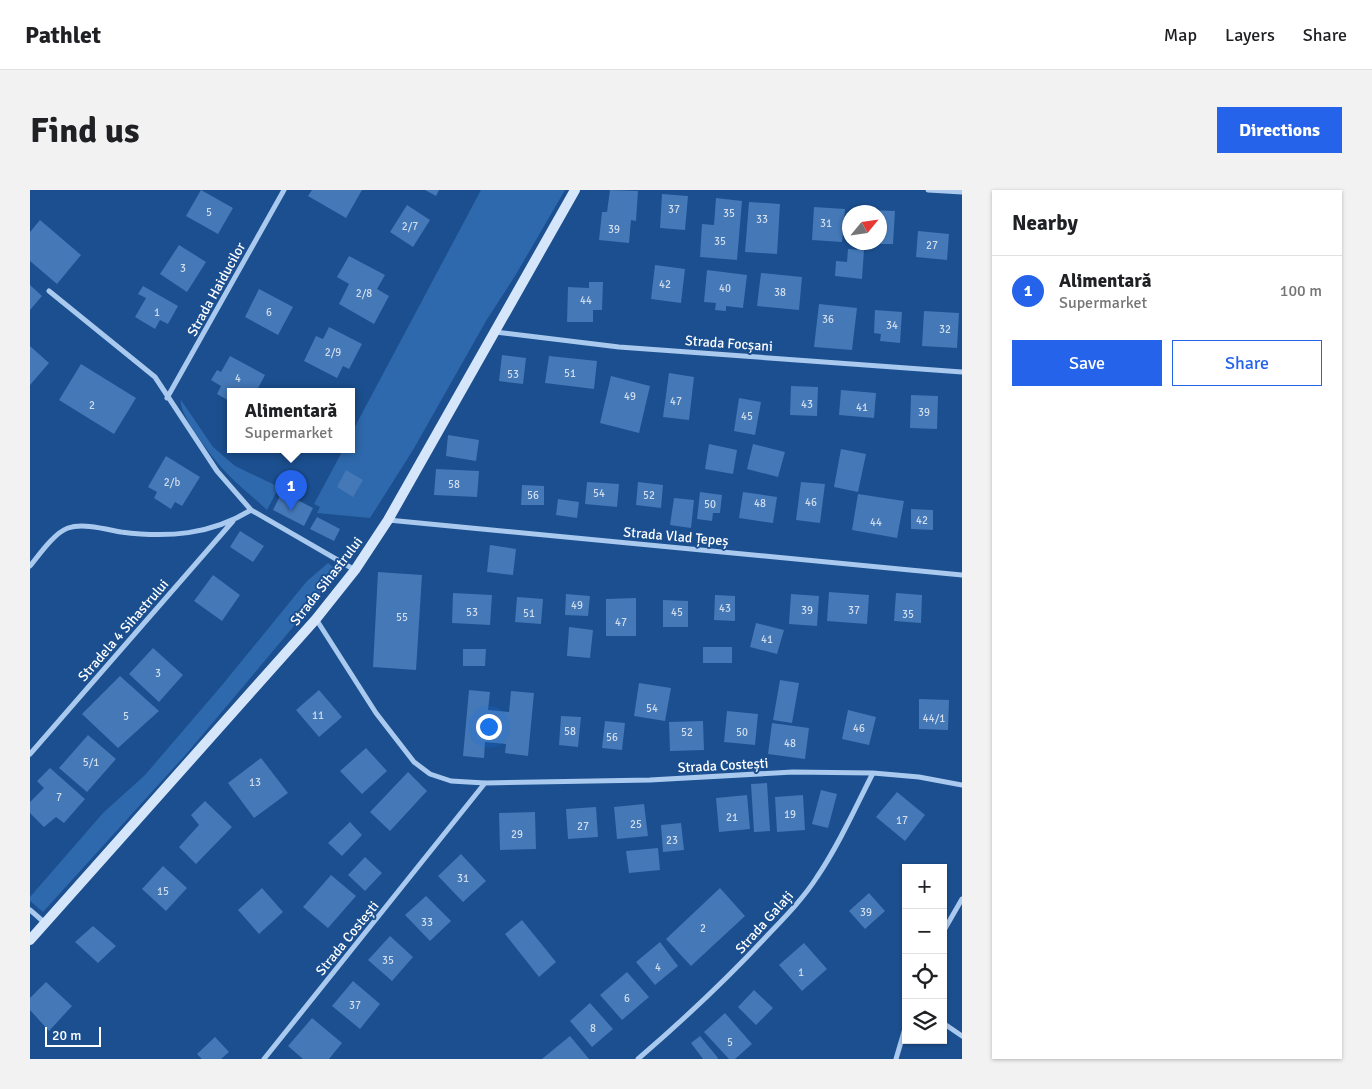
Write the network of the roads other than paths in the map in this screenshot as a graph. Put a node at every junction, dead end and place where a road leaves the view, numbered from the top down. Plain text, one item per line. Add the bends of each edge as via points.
1 (284, 190) edge
2 (575, 190) edge
3 (928, 190) edge
4 (962, 192) edge
5 (49, 290) dead end
6 (496, 332) junction
7 (962, 372) edge
8 (168, 398) junction
9 (251, 510) junction
10 (388, 520) junction
11 (232, 521) junction
12 (30, 566) edge
13 (355, 570) junction
14 (962, 575) edge
15 (316, 619) junction
16 (30, 754) edge
17 (873, 773) junction
18 (485, 783) junction
19 (962, 785) edge
20 (962, 899) edge
21 (30, 910) edge
22 (45, 923) junction
23 (947, 925) edge
24 (30, 940) edge
25 (947, 1026) edge
26 (962, 1036) edge
27 (902, 1039) edge
28 (264, 1059) edge
29 (638, 1059) edge
30 (896, 1059) edge

1 - 8 street, Strada Haiducilor
2 - 6 street, Strada Sihastrului
3 - 4 street
5 - 8 street via 154,377
6 - 7 street, Strada Focșani via 619,347
6 - 10 street, Strada Sihastrului
8 - 9 street via 217,471
9 - 11 street
9 - 13 street
10 - 13 street, Strada Sihastrului
10 - 14 street, Strada Vlad Țepeș
11 - 12 street via 196,532 163,536 82,526 68,528
11 - 16 street, Stradela 4 Sihastrului
13 - 15 street, Strada Sihastrului
15 - 18 street, Strada Costești via 376,713 414,762 430,774 451,781
15 - 22 street, Strada Sihastrului
17 - 18 street, Strada Costești via 793,772 650,780
17 - 19 street, Strada Costești
17 - 29 street, Strada Galați via 816,879 780,923 700,1005
18 - 28 street, Strada Costești
20 - 23 street
21 - 22 street
22 - 24 street, Strada Sihastrului
25 - 26 street
27 - 30 street

